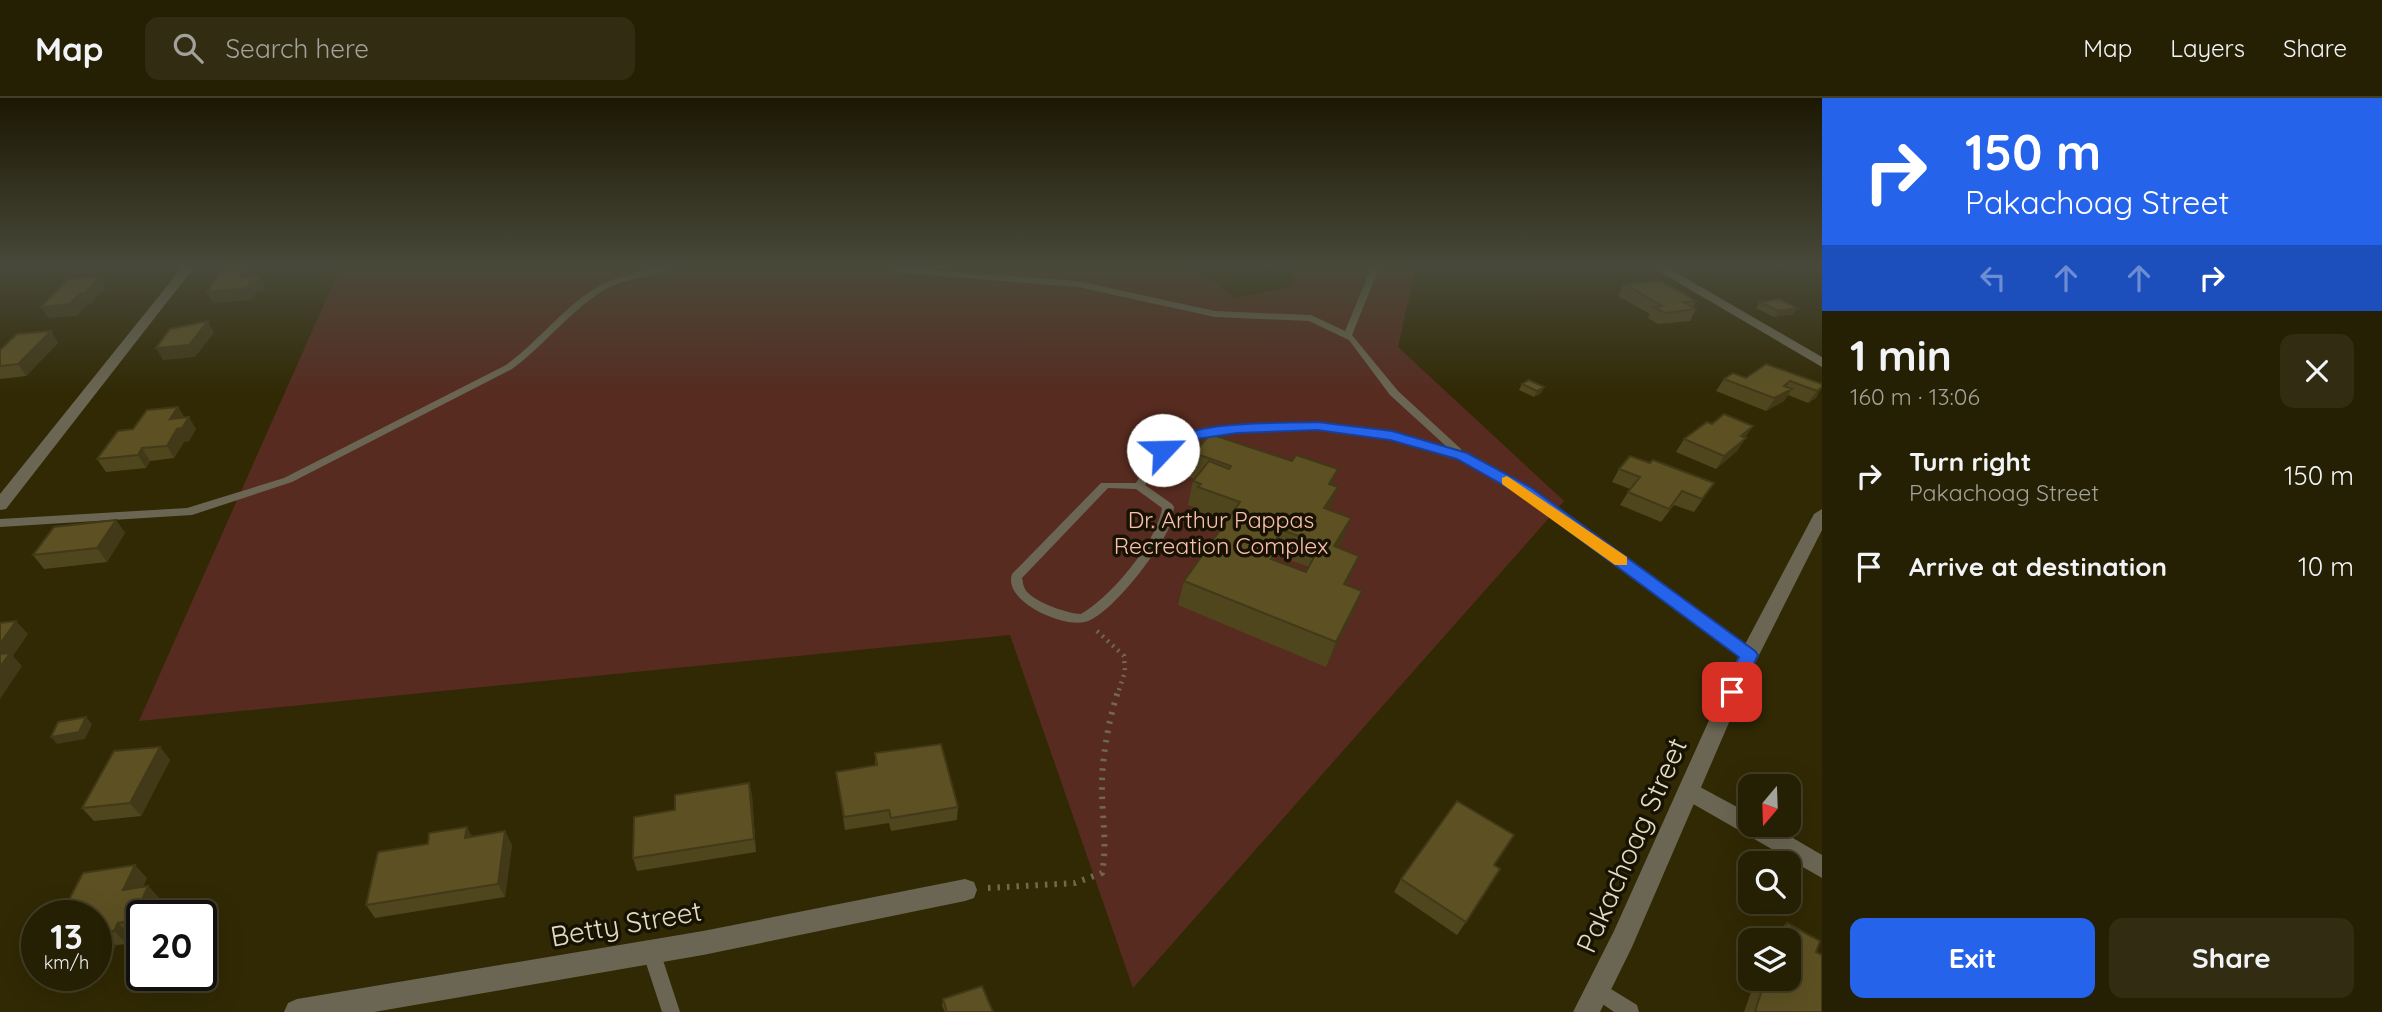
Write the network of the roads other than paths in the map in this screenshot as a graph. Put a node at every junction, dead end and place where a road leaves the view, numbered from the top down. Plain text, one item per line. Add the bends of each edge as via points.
1 (156, 309) edge
2 (578, 309) edge
3 (1191, 309) edge
4 (1358, 309) edge
5 (1729, 309) edge
6 (1347, 336) junction
7 (1822, 363) edge
8 (1462, 456) junction
9 (1139, 486) junction
10 (0, 505) edge
11 (1822, 514) edge
12 (0, 523) edge
13 (1749, 655) junction
14 (1689, 790) junction
15 (1822, 867) edge
16 (965, 890) road end
17 (651, 951) junction
18 (1598, 990) junction
19 (297, 1012) edge
20 (671, 1012) edge
21 (1586, 1012) edge
22 (1630, 1012) edge

1 - 10 street
2 - 12 lane via 509,367 289,480 188,512
3 - 6 lane via 1311,318
4 - 6 lane
5 - 7 street
6 - 8 lane via 1394,393
8 - 9 lane via 1366,430 1317,426 1237,429 1187,437 1163,450
8 - 13 lane via 1525,490
9 - 9 lane via 1168,507 1165,524 1146,554 1098,609 1083,619 1026,600 1016,587 1016,577 1105,485
11 - 13 street, Pakachoag Street
13 - 14 street, Pakachoag Street
14 - 15 street
14 - 18 street, Pakachoag Street
16 - 17 street, Betty Street
17 - 19 street, Betty Street
17 - 20 lane
18 - 21 street, Pakachoag Street
18 - 22 lane

